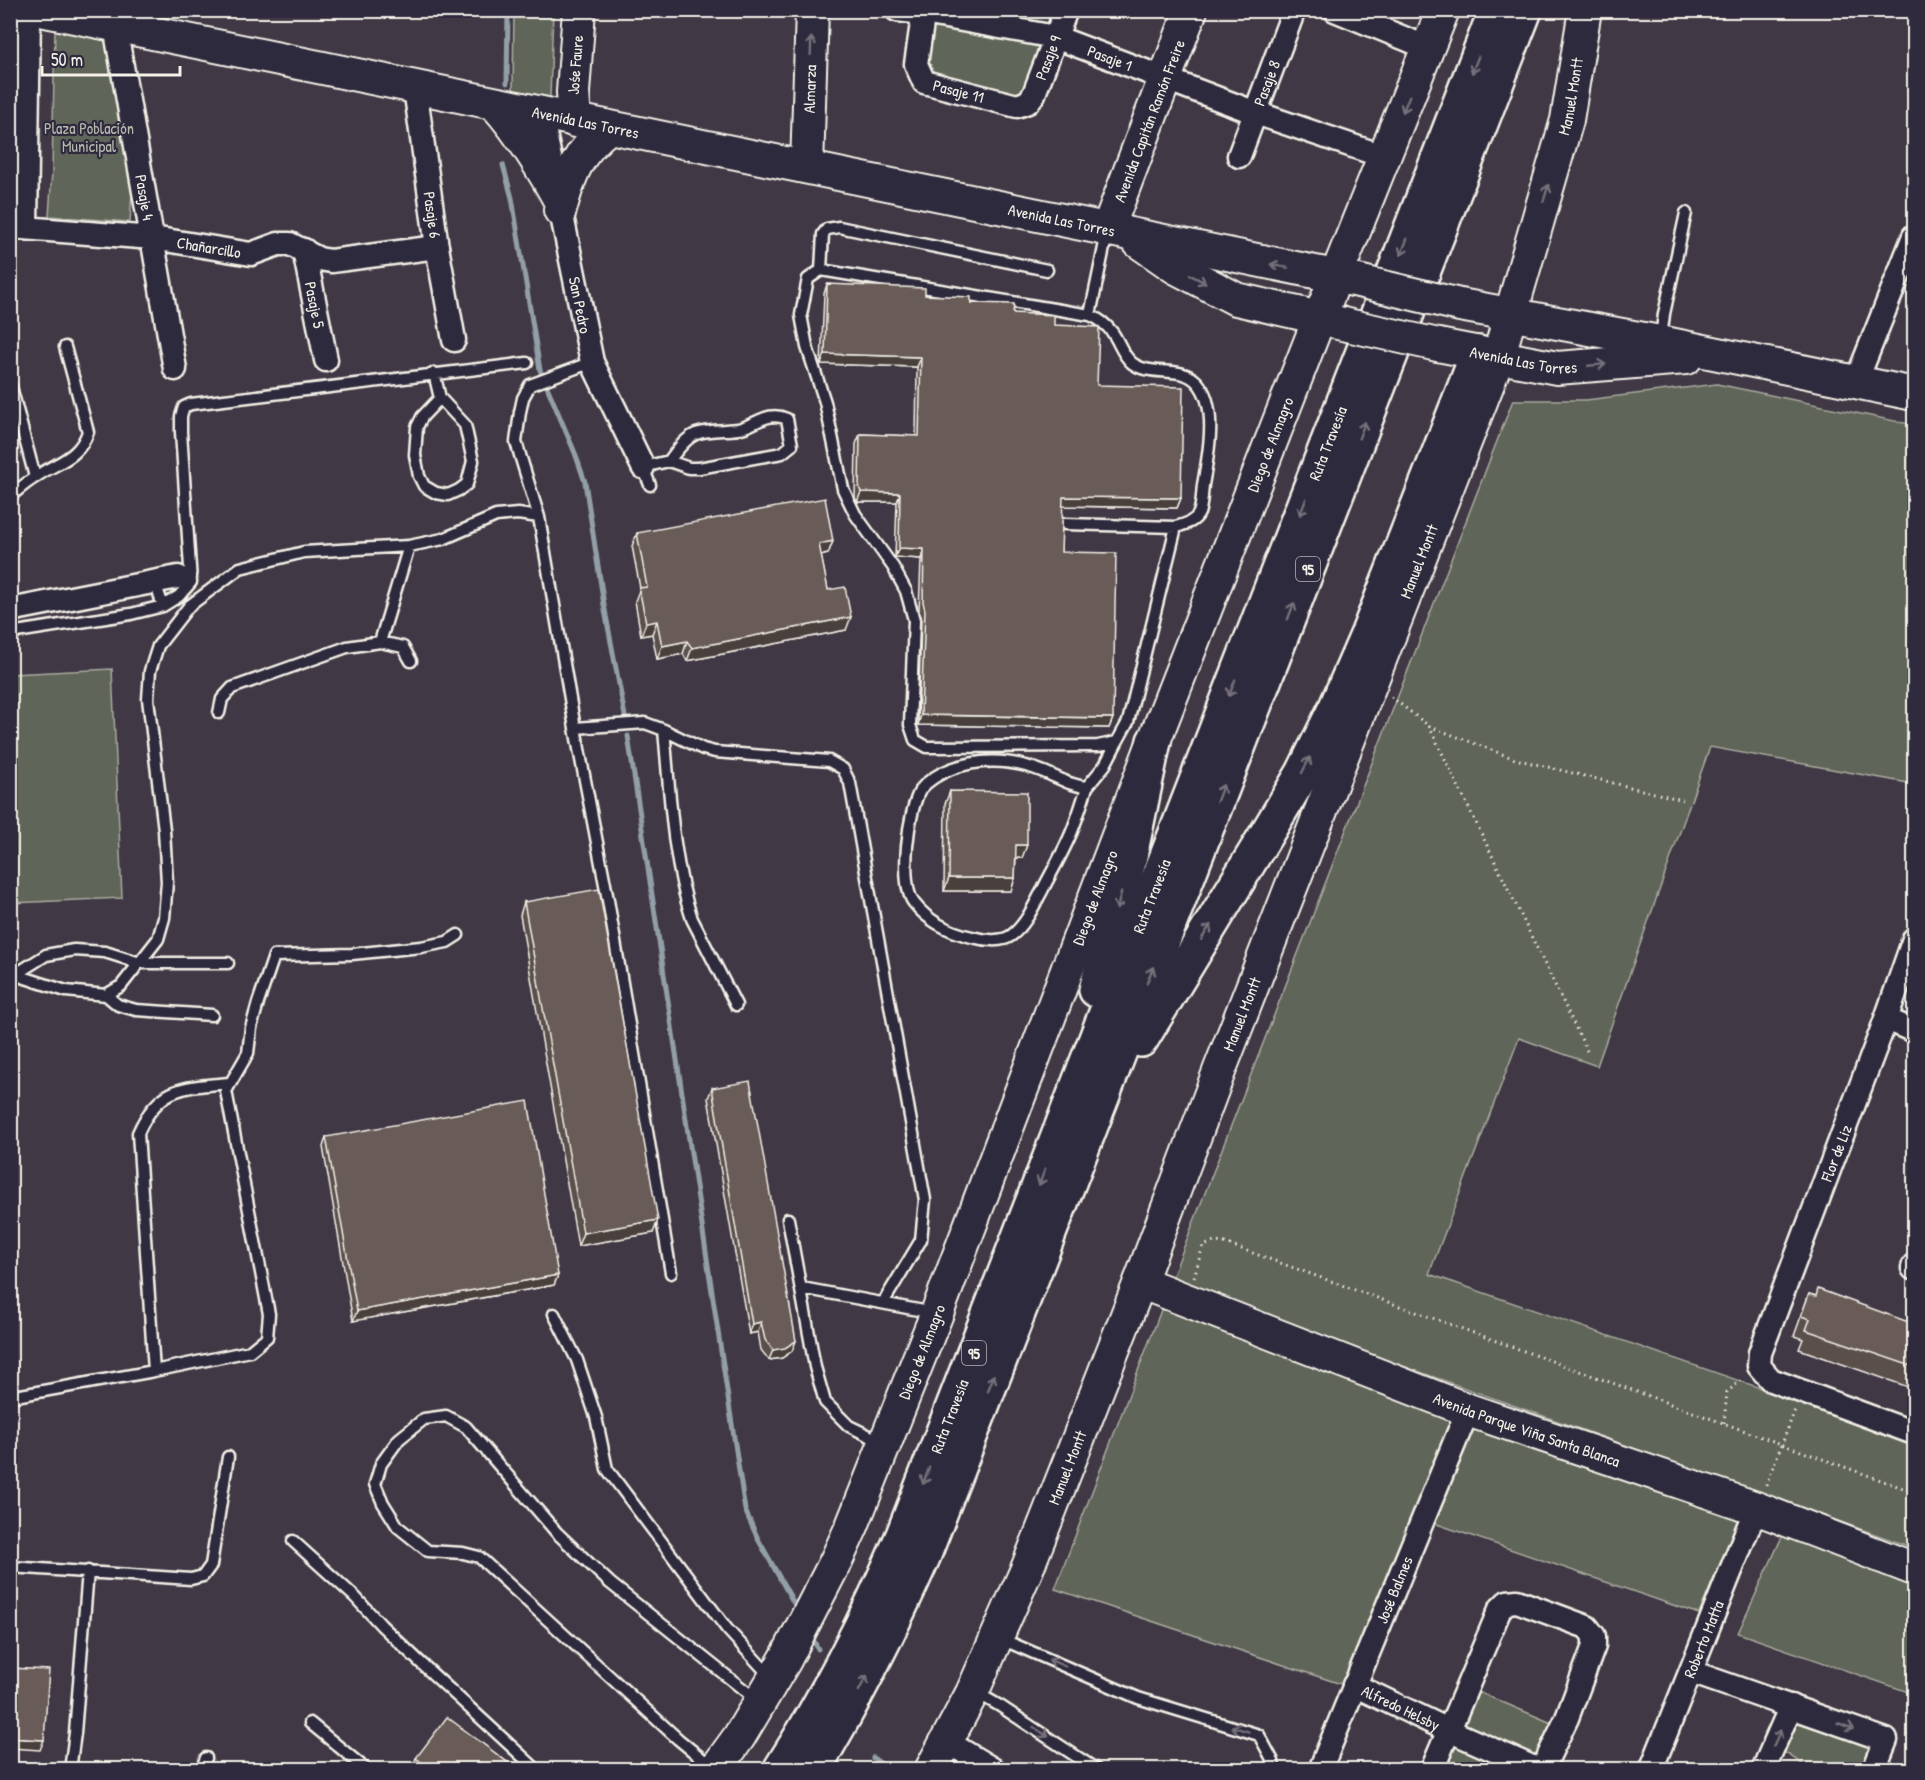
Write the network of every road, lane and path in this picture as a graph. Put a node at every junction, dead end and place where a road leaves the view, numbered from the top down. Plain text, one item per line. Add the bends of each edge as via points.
1 (29, 10) edge
2 (41, 10) edge
3 (579, 10) edge
4 (812, 10) edge
5 (897, 10) edge
6 (1066, 10) edge
7 (1191, 10) edge
8 (1294, 10) edge
9 (1335, 10) edge
10 (1443, 10) edge
11 (1496, 10) edge
12 (1525, 10) edge
13 (1585, 10) edge
14 (924, 12) edge
15 (115, 26) junction
16 (1055, 38) junction
17 (1428, 48) junction
18 (1165, 78) junction
19 (415, 88) junction
20 (1028, 102) joint
21 (496, 105) junction
22 (1256, 113) junction
23 (541, 114) junction
24 (575, 121) junction
25 (609, 128) junction
26 (1239, 156) dead end
27 (1384, 158) junction
28 (807, 167) junction
29 (559, 204) junction
30 (1686, 213) dead end
31 (18, 228) edge
32 (1119, 233) junction
33 (1914, 236) edge
34 (153, 238) junction
35 (437, 247) junction
36 (304, 250) junction
37 (821, 270) junction
38 (1047, 270) dead end
39 (1345, 279) junction
40 (1504, 313) junction
41 (1090, 315) junction
42 (1328, 321) junction
43 (454, 340) dead end
44 (1660, 342) junction
45 (66, 347) dead end
46 (1488, 355) junction
47 (1723, 355) junction
48 (326, 360) dead end
49 (526, 363) dead end
50 (585, 364) junction
51 (175, 369) dead end
52 (434, 374) junction
53 (1856, 382) junction
54 (10, 383) edge
55 (1914, 394) edge
56 (440, 398) junction
57 (669, 461) junction
58 (647, 476) joint
59 (35, 477) junction
60 (10, 496) edge
61 (539, 517) junction
62 (1065, 524) edge
63 (1176, 527) junction
64 (409, 546) junction
65 (178, 577) dead end
66 (154, 582) junction
67 (164, 606) junction
68 (10, 610) edge
69 (10, 633) edge
70 (380, 642) junction
71 (411, 661) dead end
72 (1372, 680) junction
73 (219, 713) dead end
74 (1429, 726) junction
75 (575, 728) junction
76 (664, 730) junction
77 (1155, 741) junction
78 (1117, 742) junction
79 (1087, 787) junction
80 (1683, 800) dead end
81 (458, 934) dead end
82 (1914, 939) edge
83 (140, 963) junction
84 (228, 963) dead end
85 (13, 973) edge
86 (106, 995) junction
87 (736, 1005) dead end
88 (212, 1015) dead end
89 (1886, 1019) junction
90 (1914, 1031) edge
91 (1587, 1051) dead end
92 (230, 1083) junction
93 (1077, 1125) junction
94 (788, 1219) dead end
95 (671, 1272) dead end
96 (1140, 1282) junction
97 (801, 1288) junction
98 (1186, 1302) junction
99 (883, 1303) junction
100 (937, 1313) junction
101 (554, 1314) dead end
102 (1759, 1366) junction
103 (154, 1371) junction
104 (1802, 1392) junction
105 (10, 1397) edge
106 (1468, 1410) junction
107 (1724, 1423) junction
108 (1914, 1433) edge
109 (886, 1444) junction
110 (1782, 1444) junction
111 (228, 1457) dead end
112 (1914, 1491) edge
113 (1756, 1508) junction
114 (293, 1541) dead end
115 (10, 1567) edge
116 (1914, 1569) edge
117 (88, 1570) junction
118 (996, 1640) junction
119 (1691, 1672) junction
120 (1354, 1685) junction
121 (767, 1691) junction
122 (972, 1693) junction
123 (1791, 1706) junction
124 (310, 1723) dead end
125 (821, 1729) junction
126 (1448, 1730) junction
127 (946, 1741) junction
128 (206, 1758) dead end
129 (715, 1769) edge
130 (70, 1770) edge
131 (201, 1770) edge
132 (367, 1770) edge
133 (537, 1770) edge
134 (768, 1770) edge
135 (780, 1770) edge
136 (813, 1770) edge
137 (822, 1770) edge
138 (931, 1770) edge
139 (994, 1770) edge
140 (1097, 1770) edge
141 (1274, 1770) edge
142 (1320, 1770) edge
143 (1432, 1770) edge
144 (1541, 1770) edge
145 (1651, 1770) edge
146 (1763, 1770) edge
147 (1874, 1770) edge

1 - 31 street
2 - 15 main road, Avenida Las Torres
3 - 24 main road, Jośe Faure via 573,92
28 -> 4 main road, Almarza
5 - 14 street, Pasaje 1
6 - 16 street, Pasaje 9
7 - 18 main road, Avenida Capitán Ramón Freire
8 - 22 street, Pasaje 8
9 - 17 street
10 - 17 main road, Diego de Almagro
11 -> 93 highway, Ruta Travesía / 95
93 -> 12 highway, Ruta Travesía / 95
40 -> 13 main road, Manuel Montt via 1568,120
14 - 16 street, Pasaje 1
14 - 20 street, Pasaje 11 via 916,64 924,81 1017,106
15 - 19 main road, Avenida Las Torres
15 - 34 street, Pasaje 4
16 - 18 street, Pasaje 1
16 - 20 street, Pasaje 9
17 -> 27 main road, Diego de Almagro
18 - 22 street, Pasaje 1
18 - 32 main road, Avenida Capitán Ramón Freire
19 - 21 main road, Avenida Las Torres
19 - 35 street, Pasaje 6
21 - 23 main road, Avenida Las Torres
21 - 29 main road via 531,150
22 - 26 street, Pasaje 8
22 - 27 street, Pasaje 1
23 - 24 main road, Avenida Las Torres
23 - 29 street, San Pedro
24 - 25 main road, Avenida Las Torres
25 - 28 main road, Avenida Las Torres
25 - 29 main road via 578,159
27 - 39 main road, Diego de Almagro
28 - 32 main road, Avenida Las Torres
29 - 50 street, San Pedro
30 - 44 lane
31 - 34 street, Chañarcillo
39 -> 32 main road, Avenida Las Torres
32 - 41 lane
32 -> 42 main road, Avenida Las Torres via 1236,298
33 - 53 street
34 - 36 street, Chañarcillo via 251,254 278,244
34 - 51 street, Pasaje 4
35 - 36 street, Chañarcillo via 331,261
35 - 43 street, Pasaje 6
36 - 48 street, Pasaje 5
37 - 38 lane via 823,234 839,227
37 - 41 lane
37 - 78 lane via 808,279 801,315 807,347 825,402 843,489 855,514 893,567 906,591 914,620 910,724 915,740 927,747 1098,746
39 - 40 main road, Avenida Las Torres, bridge
39 - 42 main road, Diego de Almagro
40 - 44 main road, Avenida Las Torres
40 - 46 main road, Manuel Montt
41 - 63 lane via 1113,333 1132,363 1191,376 1203,390 1210,412 1210,442 1199,514
42 - 46 main road, Avenida Las Torres, bridge
42 - 77 main road, Diego de Almagro
44 - 47 main road, Avenida Las Torres
45 - 59 lane via 88,432 78,451
46 -> 47 main road, Avenida Las Torres via 1557,368
46 - 72 main road, Manuel Montt
93 -> 46 highway via 1193,953 1303,772 1335,709
47 - 53 main road, Avenida Las Torres
49 - 52 lane
50 - 58 street, San Pedro
50 - 61 lane via 530,385 523,398 516,442
52 - 56 lane
52 - 67 lane via 184,407 181,432 191,582
53 - 55 main road, Avenida Las Torres
54 - 59 lane
56 - 56 lane via 417,427 415,455 424,486 448,495 467,484 473,461 465,425
57 - 57 lane via 699,468 782,453 792,445 790,428 787,419 778,415 751,426 694,435
57 - 58 lane
59 - 60 lane
61 - 64 lane via 496,516 443,538
61 - 75 lane
62 - 63 lane
63 - 78 lane via 1128,722
64 - 70 lane
64 - 83 lane via 304,552 240,568 189,606 158,646 150,671 148,699 167,882 158,939
65 - 66 street
66 - 67 lane
66 - 68 street
67 - 69 lane
70 - 71 lane via 403,647
70 - 73 lane via 347,647 232,688 222,699
72 - 74 path
72 - 96 main road, Manuel Montt
74 - 80 path via 1515,759
74 - 91 path
75 - 76 lane via 645,723
75 - 95 lane
76 - 87 lane via 673,830 687,905
76 - 99 lane via 715,752 829,762 843,769 850,783 925,1200 921,1240
77 -> 93 highway
77 - 100 main road, Diego de Almagro
78 - 79 lane
79 - 79 lane via 1074,827 1054,867 1024,923 1009,938 983,940 956,933 932,920 913,902 906,881 906,855 914,810 921,790 932,778 950,769 992,761 1015,762
81 - 92 lane via 447,942 421,947 274,956 251,1028 248,1053
82 - 89 street, Flor de Liz
83 - 84 lane
83 - 85 lane via 105,952 74,950 46,955
83 - 86 lane via 121,986
85 - 86 lane via 66,991
86 - 88 lane via 118,1005 136,1010
89 - 90 street
89 - 102 street, Flor de Liz via 1760,1353
92 - 103 lane via 186,1087 160,1099 147,1113 138,1133
92 - 103 lane via 226,1091 269,1314 267,1337 250,1351
93 - 125 highway, Ruta Travesía / 95 via 924,1555 874,1662
94 - 97 lane
96 - 98 main road, Avenida Parque Viña Santa Blanca
96 - 118 main road, Manuel Montt
97 - 99 lane
97 - 109 lane via 814,1367 825,1401 849,1426
98 - 106 main road, Avenida Parque Viña Santa Blanca
98 - 107 path via 1203,1246 1225,1243
99 - 100 lane
100 - 109 main road, Diego de Almagro
101 - 121 lane via 577,1360 596,1417 607,1469 727,1629
102 - 104 street via 1771,1380
102 - 107 path via 1727,1392
103 - 105 lane
104 - 108 street
104 - 110 path
106 - 113 main road, Avenida Parque Viña Santa Blanca
106 - 120 street, José Balmes
107 - 110 path
109 - 121 main road, Diego de Almagro via 836,1561
110 - 112 path
110 - 113 path
111 - 117 lane via 211,1565 203,1576 191,1579
113 - 116 main road, Avenida Parque Viña Santa Blanca
113 - 119 street, Roberto Matta
114 - 133 lane
115 - 117 lane
117 - 130 lane
118 - 122 main road, Manuel Montt
141 -> 118 lane via 1259,1735 1138,1698
119 - 123 street
119 - 145 street, Roberto Matta
120 - 126 street, Alfredo Helsby
120 - 142 street, José Balmes
121 - 129 main road, Diego de Almagro
121 - 129 lane via 610,1583 558,1533 466,1427 446,1416 424,1419 399,1439 381,1464 375,1484 398,1527 428,1551 479,1557 678,1740
122 - 127 main road, Manuel Montt
122 -> 140 lane via 1000,1706
146 -> 123 street
123 -> 147 street via 1886,1740
124 - 132 lane
125 - 134 highway
125 - 135 highway, Ruta Travesía / 95
125 - 136 highway, Ruta Travesía / 95
125 - 137 highway
126 - 143 street
126 - 144 street, Alfredo Helsby
126 - 144 street via 1506,1602 1516,1601 1587,1627 1594,1636 1594,1646 1567,1718
127 - 138 main road, Manuel Montt
127 - 139 street
128 - 131 lane

